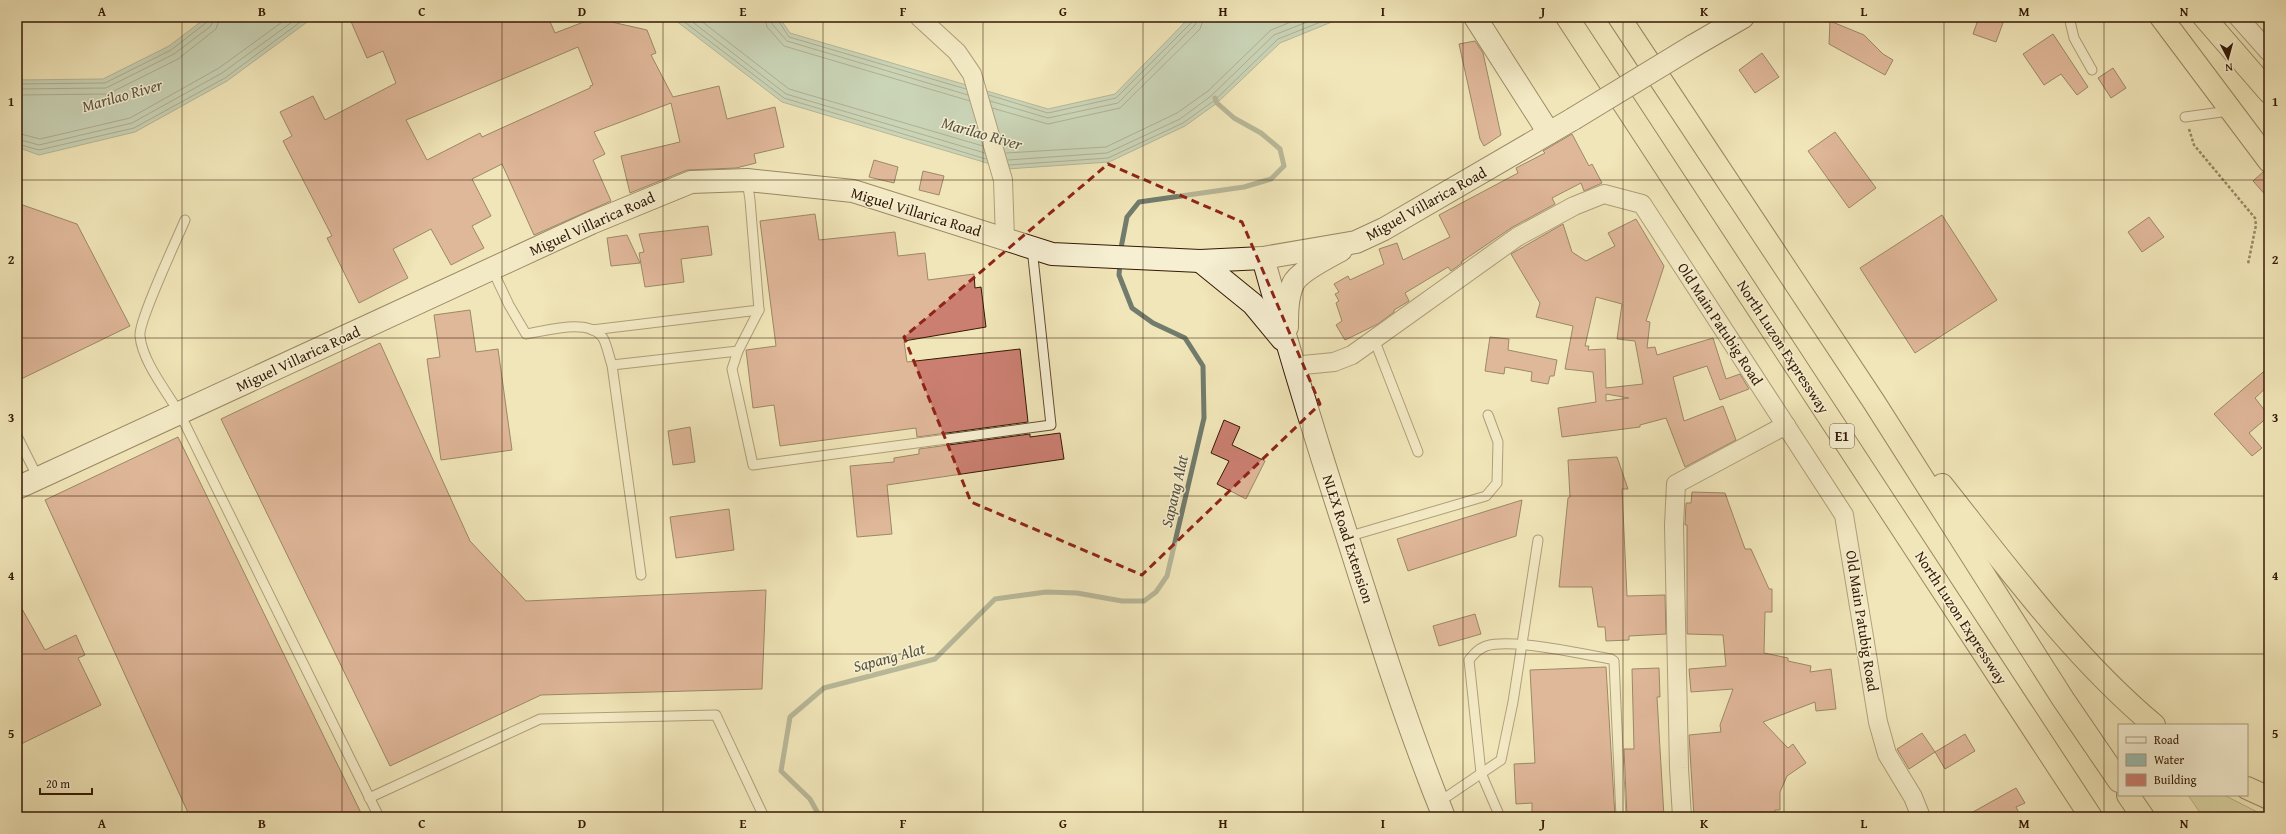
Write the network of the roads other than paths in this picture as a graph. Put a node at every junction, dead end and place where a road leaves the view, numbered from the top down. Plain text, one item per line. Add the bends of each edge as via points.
1 (919, 17) edge
2 (1567, 17) edge
3 (1743, 17) edge
4 (2070, 17) edge
5 (2161, 17) edge
6 (2204, 17) edge
7 (2238, 17) edge
8 (1475, 18) edge
9 (1625, 26) edge
10 (2269, 52) edge
11 (2092, 70) dead end
12 (2269, 92) edge
13 (2231, 110) junction
14 (2185, 117) road end
15 (1549, 133) junction
16 (2269, 161) edge
17 (747, 180) junction
18 (185, 220) dead end
19 (1005, 239) junction
20 (1356, 242) junction
21 (1032, 248) junction
22 (1263, 258) junction
23 (1200, 261) junction
24 (492, 269) junction
25 (759, 310) junction
26 (592, 330) junction
27 (1374, 339) junction
28 (738, 351) junction
29 (1290, 357) junction
30 (612, 365) junction
31 (1874, 402) junction
32 (180, 414) junction
33 (1488, 415) dead end
34 (1786, 425) junction
35 (17, 436) edge
36 (1418, 452) dead end
37 (38, 478) junction
38 (17, 488) edge
39 (1347, 537) junction
40 (1538, 540) dead end
41 (640, 575) dead end
42 (1522, 644) junction
43 (2153, 724) edge
44 (1481, 773) junction
45 (2118, 780) edge
46 (2248, 788) edge
47 (2129, 796) edge
48 (369, 798) junction
49 (2269, 798) edge
50 (1441, 810) edge
51 (379, 817) edge
52 (764, 817) edge
53 (1500, 817) edge
54 (1621, 817) edge
55 (1682, 817) edge
56 (1921, 817) edge
57 (2091, 817) edge
58 (2143, 817) edge

1 - 19 street via 957,52 972,74 1003,180
2 - 57 highway, North Luzon Expressway / E1
3 - 15 main road, Miguel Villarica Road, bridge
4 - 11 lane via 2074,38
5 - 13 highway
6 - 12 highway
7 - 10 street
8 - 15 main road
9 - 31 highway
13 - 14 lane
13 - 16 highway
15 - 20 main road, Miguel Villarica Road via 1384,229
17 - 19 main road, Miguel Villarica Road via 853,191
17 - 24 main road, Miguel Villarica Road via 691,182 591,223
17 - 25 lane
18 - 32 lane via 139,335 144,355
19 - 21 main road, Miguel Villarica Road
20 - 22 main road, Miguel Villarica Road
20 - 29 main road via 1316,263 1293,282 1287,307
21 - 23 main road, Miguel Villarica Road via 1052,254
21 - 28 lane via 1052,425 753,465 732,369
22 - 23 main road, Miguel Villarica Road
22 - 29 main road, NLEX Road Extension
23 - 29 main road via 1253,304
24 - 26 lane via 526,334 580,325
24 - 32 main road, Miguel Villarica Road
25 - 26 lane
25 - 28 lane
26 - 30 lane via 603,338
27 - 29 street, Old Main Patubig Road via 1352,355 1334,362
27 - 34 street, Old Main Patubig Road via 1517,237 1574,206 1604,194 1642,204
27 - 36 lane
28 - 30 lane
29 - 39 main road, NLEX Road Extension
30 - 41 lane
31 - 43 highway via 2066,637 2110,684
31 - 45 highway via 2063,699
32 - 37 main road, Miguel Villarica Road
32 - 48 lane
33 - 39 lane via 1498,442 1497,483 1486,496
34 - 55 street via 1676,484 1674,525
34 - 56 street, Old Main Patubig Road via 1844,516 1878,722 1886,754 1913,798
35 - 37 lane
37 - 38 main road, Miguel Villarica Road
39 - 50 main road, NLEX Road Extension via 1398,696
40 - 42 lane
42 - 44 lane via 1501,760
42 - 44 lane via 1486,646 1469,660
42 - 54 lane via 1614,661
44 - 50 lane
44 - 53 lane
46 - 49 highway
47 - 58 highway
48 - 51 lane
48 - 52 lane via 540,719 716,714

